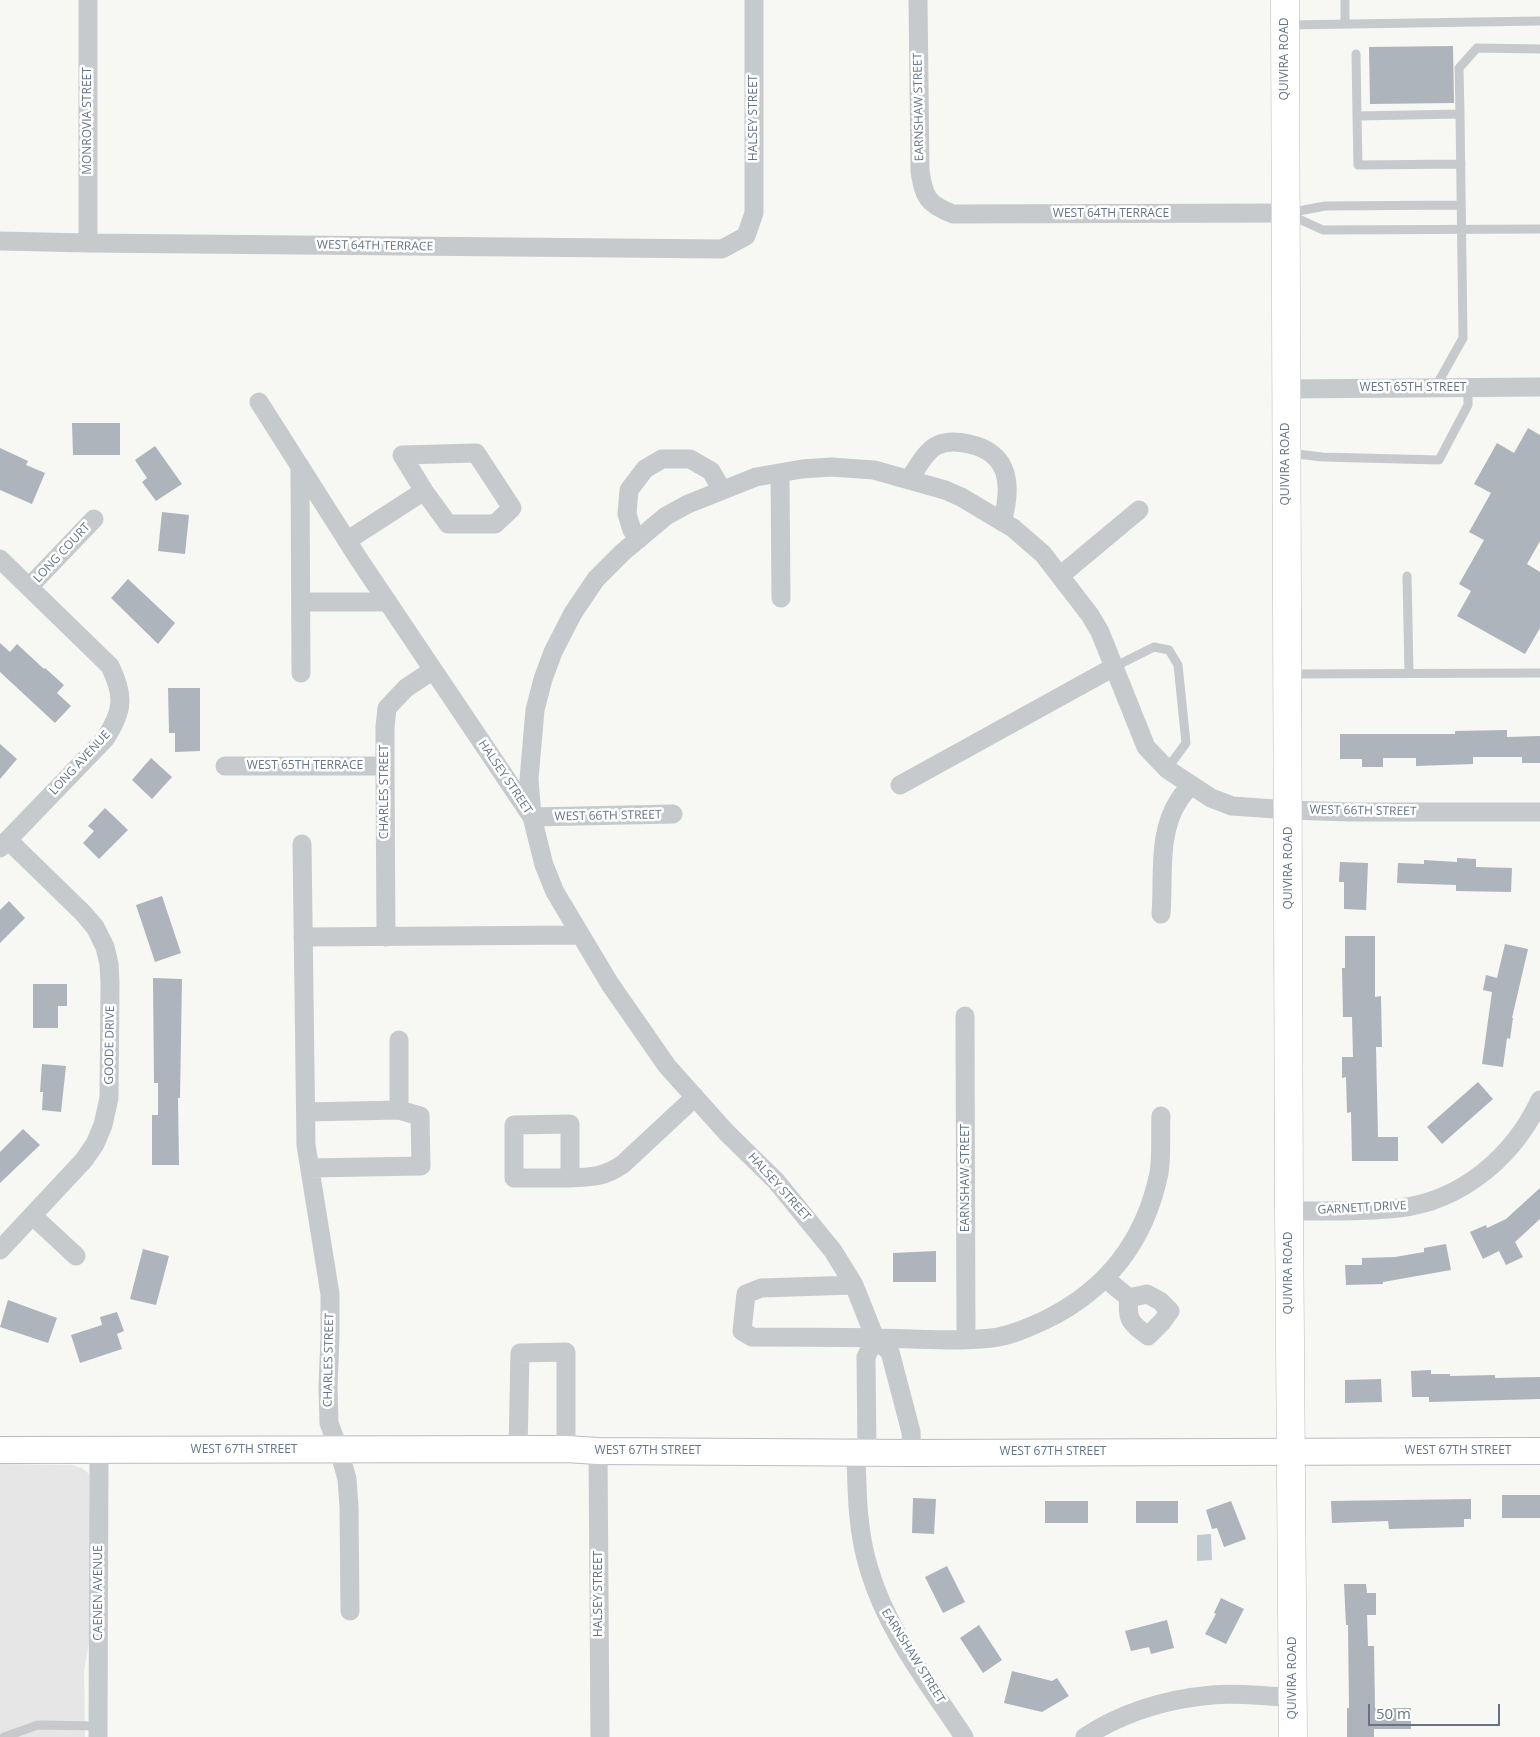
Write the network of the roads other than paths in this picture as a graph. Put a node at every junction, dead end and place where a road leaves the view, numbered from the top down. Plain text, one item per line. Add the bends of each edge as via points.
1 (88, 0) edge
2 (754, 0) edge
3 (918, 0) edge
4 (1345, 0) edge
5 (1285, 12) edge
6 (1540, 21) edge
7 (1345, 24) junction
8 (1540, 49) edge
9 (1356, 54) dead end
10 (1460, 114) junction
11 (1357, 116) junction
12 (1461, 164) junction
13 (1461, 205) junction
14 (937, 208) joint
15 (1285, 213) junction
16 (1540, 229) edge
17 (1461, 230) junction
18 (746, 236) joint
19 (0, 241) edge
20 (88, 243) junction
21 (1540, 387) edge
22 (1435, 388) junction
23 (1468, 388) junction
24 (1286, 389) junction
25 (259, 402) dead end
26 (1286, 452) junction
27 (300, 466) junction
28 (780, 473) junction
29 (909, 480) junction
30 (722, 490) junction
31 (424, 491) junction
32 (1139, 510) dead end
33 (94, 519) dead end
34 (1002, 522) junction
35 (639, 539) junction
36 (348, 540) junction
37 (0, 559) edge
38 (1061, 575) junction
39 (1407, 576) dead end
40 (30, 587) junction
41 (781, 598) dead end
42 (301, 602) junction
43 (388, 602) junction
44 (1114, 667) junction
45 (433, 670) junction
46 (301, 673) dead end
47 (1409, 673) junction
48 (1540, 673) edge
49 (1288, 674) junction
50 (225, 766) dead end
51 (384, 766) junction
52 (1167, 769) junction
53 (1191, 785) junction
54 (900, 786) dead end
55 (1289, 810) junction
56 (1540, 812) edge
57 (673, 814) dead end
58 (532, 817) junction
59 (4, 844) edge
60 (302, 844) dead end
61 (1161, 914) dead end
62 (580, 935) junction
63 (303, 937) junction
64 (386, 937) junction
65 (965, 1016) dead end
66 (399, 1040) dead end
67 (695, 1097) junction
68 (1540, 1100) edge
69 (399, 1110) junction
70 (306, 1112) junction
71 (1161, 1116) dead end
72 (310, 1168) junction
73 (570, 1178) dead end
74 (1289, 1211) junction
75 (33, 1216) junction
76 (0, 1250) edge
77 (76, 1256) dead end
78 (1106, 1279) junction
79 (854, 1284) junction
80 (1129, 1298) dead end
81 (875, 1338) junction
82 (966, 1339) junction
83 (566, 1449) junction
84 (0, 1450) edge
85 (99, 1450) junction
86 (339, 1450) junction
87 (518, 1450) junction
88 (598, 1451) junction
89 (1540, 1451) edge
90 (862, 1452) junction
91 (1290, 1452) junction
92 (912, 1453) junction
93 (350, 1611) dead end
94 (1293, 1697) junction
95 (98, 1732) edge
96 (4, 1737) edge
97 (600, 1737) edge
98 (964, 1737) edge
99 (1085, 1737) edge
100 (1293, 1737) edge

1 - 20 street, MONROVIA STREET
2 - 18 street, HALSEY STREET via 754,213
3 - 14 street, EARNSHAW STREET via 920,171 923,193
4 - 7 lane
5 - 7 lane
5 - 15 main road, QUIVIRA ROAD
6 - 7 lane
8 - 10 lane via 1477,48 1459,68
9 - 11 lane
10 - 11 lane
10 - 12 lane
11 - 12 lane via 1358,165
12 - 13 lane
13 - 15 lane via 1324,206
13 - 17 lane
14 - 15 street, WEST 64TH TERRACE via 953,214
15 - 17 lane via 1322,230
15 - 24 main road, QUIVIRA ROAD
16 - 17 lane
17 - 22 lane via 1463,338
18 - 20 street, WEST 64TH TERRACE via 722,249 702,250
19 - 20 street, WEST 64TH TERRACE
21 - 23 street, WEST 65TH STREET
22 - 23 street, WEST 65TH STREET
22 - 24 street, WEST 65TH STREET
23 - 26 lane via 1468,405 1439,460 1322,457
24 - 26 main road, QUIVIRA ROAD
25 - 27 street, HALSEY STREET
26 - 49 main road, QUIVIRA ROAD
27 - 36 street, HALSEY STREET
27 - 42 street
28 - 29 street, WEST 66TH STREET via 831,468 874,470
28 - 30 street, WEST 66TH STREET
28 - 41 street
29 - 34 street, WEST 66TH STREET via 961,497
29 - 34 street via 923,458 938,445 960,442 980,446 996,456 1006,475 1008,501
30 - 35 street, WEST 66TH STREET via 666,516
30 - 35 street via 711,471 690,459 662,459 644,469 630,490 627,514
31 - 31 street via 448,524 496,524 512,508 476,452 402,455
31 - 36 street
32 - 38 street
33 - 40 street, LONG COURT
34 - 38 street, WEST 66TH STREET via 1043,554
35 - 58 street, WEST 66TH STREET via 596,579 573,612 553,652 535,710 529,779
36 - 43 street, HALSEY STREET
37 - 40 street, LONG AVENUE
38 - 44 street, WEST 66TH STREET via 1100,632
39 - 47 lane
40 - 59 street, LONG AVENUE via 110,666 119,684 120,706 116,723 105,739
42 - 43 street
42 - 46 street
43 - 45 street, HALSEY STREET
44 - 52 street, WEST 66TH STREET via 1146,747
44 - 52 lane via 1154,647 1169,650 1178,665 1186,743
44 - 54 street
45 - 51 street, CHARLES STREET via 406,688 387,708
45 - 58 street, HALSEY STREET
47 - 48 lane
47 - 49 lane
49 - 55 main road, QUIVIRA ROAD
50 - 51 street, WEST 65TH TERRACE
51 - 64 street, CHARLES STREET
52 - 53 street, WEST 66TH STREET
53 - 55 street, WEST 66TH STREET via 1232,806
53 - 61 street via 1178,801 1168,824 1162,853
55 - 56 street, WEST 66TH STREET
55 - 74 main road, QUIVIRA ROAD
57 - 58 street, WEST 66TH STREET
58 - 62 street, HALSEY STREET via 544,865
59 - 75 street, GOODE DRIVE via 83,913 95,927 109,964 109,1098 103,1125 84,1160
60 - 63 street, CHARLES STREET
62 - 64 street
62 - 67 street, HALSEY STREET via 667,1066
63 - 64 street
63 - 70 street, CHARLES STREET
65 - 82 street, EARNSHAW STREET
66 - 69 street
67 - 73 street via 612,1172
67 - 79 street, HALSEY STREET via 776,1181 833,1251
68 - 74 street, GARNETT DRIVE via 1531,1119 1502,1156 1477,1178 1448,1194 1400,1208
69 - 70 street
69 - 72 street via 420,1116 421,1166
70 - 72 street, CHARLES STREET
71 - 78 street via 1159,1171 1152,1200 1124,1257
72 - 86 street, CHARLES STREET via 330,1294 329,1424
74 - 91 main road, QUIVIRA ROAD
75 - 76 street, GOODE DRIVE
75 - 77 street
78 - 80 street
78 - 82 street via 1067,1310 1033,1326 992,1338
79 - 81 street, HALSEY STREET
79 - 81 street via 761,1288 746,1294 742,1331 752,1337
81 - 82 street
81 - 90 street via 866,1357
81 - 92 street, HALSEY STREET via 890,1352 911,1432
83 - 87 street, WEST 67TH STREET
83 - 87 street via 566,1352 520,1353
83 - 88 street, WEST 67TH STREET
84 - 85 street, WEST 67TH STREET
85 - 86 street, WEST 67TH STREET
85 - 95 street, CAENEN AVENUE
86 - 87 street, WEST 67TH STREET
86 - 93 street, CHARLES STREET via 347,1479 349,1507
88 - 90 street, WEST 67TH STREET
88 - 97 street, HALSEY STREET
89 - 91 street, WEST 67TH STREET
90 - 92 street, WEST 67TH STREET
90 - 98 street, EARNSHAW STREET via 859,1522 868,1568 881,1605 905,1648
91 - 92 street, WEST 67TH STREET
91 - 94 main road, QUIVIRA ROAD
94 - 99 street via 1213,1695 1175,1700 1141,1710
94 - 100 main road, QUIVIRA ROAD
95 - 96 lane via 38,1725

